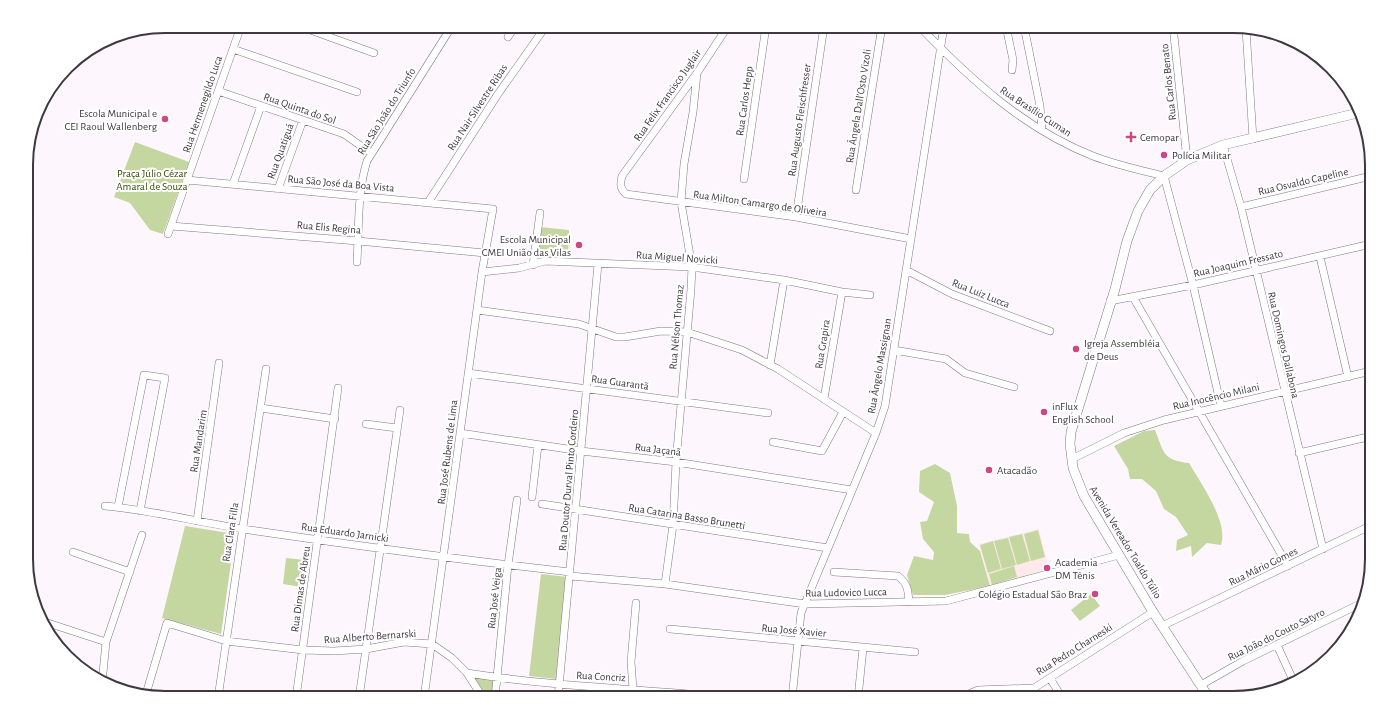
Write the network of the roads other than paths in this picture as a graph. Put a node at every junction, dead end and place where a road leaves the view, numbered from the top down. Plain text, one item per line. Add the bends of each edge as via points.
1 (239, 33) edge
2 (319, 33) edge
3 (448, 33) edge
4 (511, 33) edge
5 (541, 33) edge
6 (723, 33) edge
7 (765, 33) edge
8 (823, 33) edge
9 (881, 33) edge
10 (925, 33) edge
11 (943, 33) edge
12 (1007, 33) edge
13 (1025, 33) edge
14 (1174, 33) edge
15 (1246, 34) edge
16 (508, 37) dead end
17 (233, 49) junction
18 (941, 49) junction
19 (374, 52) dead end
20 (1012, 70) dead end
21 (697, 73) junction
22 (218, 91) junction
23 (357, 92) dead end
24 (261, 106) junction
25 (1355, 114) edge
26 (303, 120) junction
27 (1042, 130) junction
28 (1253, 138) junction
29 (1223, 145) junction
30 (371, 153) junction
31 (1187, 160) junction
32 (622, 176) joint
33 (1164, 176) junction
34 (1365, 177) edge
35 (744, 179) dead end
36 (187, 180) junction
37 (233, 184) junction
38 (278, 189) junction
39 (856, 190) dead end
40 (361, 196) junction
41 (429, 201) junction
42 (681, 202) junction
43 (1241, 207) junction
44 (493, 209) joint
45 (540, 213) dead end
46 (796, 217) junction
47 (171, 226) junction
48 (168, 234) dead end
49 (911, 239) junction
50 (358, 241) junction
51 (1365, 246) edge
52 (485, 253) junction
53 (1320, 257) junction
54 (357, 262) dead end
55 (533, 264) junction
56 (598, 264) junction
57 (692, 267) junction
58 (906, 270) junction
59 (1256, 270) junction
60 (482, 272) junction
61 (784, 280) junction
62 (1193, 285) junction
63 (842, 292) junction
64 (870, 295) dead end
65 (1133, 297) junction
66 (1110, 301) junction
67 (477, 310) junction
68 (593, 328) junction
69 (1050, 331) dead end
70 (687, 332) junction
71 (894, 350) junction
72 (220, 363) dead end
73 (770, 365) junction
74 (266, 369) dead end
75 (468, 373) junction
76 (1365, 373) edge
77 (1348, 377) junction
78 (338, 388) dead end
79 (1014, 388) dead end
80 (587, 389) junction
81 (1284, 392) junction
82 (824, 399) junction
83 (681, 402) junction
84 (1221, 406) junction
85 (261, 408) junction
86 (400, 410) dead end
87 (1198, 411) junction
88 (843, 412) junction
89 (768, 413) dead end
90 (335, 419) junction
91 (366, 424) dead end
92 (397, 428) junction
93 (460, 432) junction
94 (876, 433) junction
95 (1365, 438) edge
96 (773, 442) dead end
97 (538, 445) junction
98 (580, 451) junction
99 (1299, 453) junction
100 (1072, 459) junction
101 (676, 462) junction
102 (852, 490) junction
103 (532, 497) dead end
104 (517, 500) dead end
105 (542, 504) dead end
106 (105, 506) dead end
107 (118, 507) junction
108 (576, 510) junction
109 (140, 511) junction
110 (197, 521) junction
111 (673, 524) junction
112 (1365, 528) edge
113 (241, 529) junction
114 (142, 535) dead end
115 (318, 540) junction
116 (382, 548) junction
117 (828, 548) junction
118 (1322, 549) junction
119 (73, 552) dead end
120 (1119, 555) junction
121 (444, 558) junction
122 (508, 565) junction
123 (1288, 566) junction
124 (130, 572) junction
125 (834, 572) dead end
126 (570, 574) junction
127 (665, 584) junction
128 (909, 602) junction
129 (636, 603) dead end
130 (805, 604) junction
131 (1356, 606) edge
132 (1153, 612) junction
133 (50, 624) edge
134 (1162, 626) junction
135 (670, 629) dead end
136 (226, 641) junction
137 (106, 642) junction
138 (798, 642) junction
139 (432, 644) junction
140 (1277, 645) junction
141 (863, 648) junction
142 (366, 649) junction
143 (303, 650) junction
144 (915, 652) dead end
145 (467, 673) junction
146 (103, 675) edge
147 (1292, 677) edge
148 (497, 678) junction
149 (1050, 678) junction
150 (560, 685) junction
151 (1201, 685) junction
152 (633, 689) junction
153 (147, 690) edge
154 (219, 691) edge
155 (297, 691) edge
156 (360, 691) edge
157 (425, 691) edge
158 (479, 691) edge
159 (496, 691) edge
160 (559, 691) edge
161 (655, 691) edge
162 (793, 691) edge
163 (859, 691) edge
164 (977, 691) edge
165 (1058, 691) edge
166 (1205, 691) edge

1 - 17 street, Rua Hermenegildo Luca
2 - 19 street
3 - 30 street, Rua São João do Triunfo
4 - 16 street
5 - 41 street, Rua Nair Silvestre Ribas
6 - 21 street, Rua Felix Francisco Juglair
7 - 35 street, Rua Carlos Hepp
8 - 46 street, Rua Augusto Fleischfresser
9 - 39 street, Rua Ângela Dall'Osto Vizoli
10 - 18 street, Rua Brasílio Cuman
11 - 18 street, Rua Ângelo Massignan
12 - 20 street via 1013,60
13 - 27 street via 1040,106
14 - 31 street, Rua Carlos Benato
15 - 28 street
17 - 22 street, Rua Hermenegildo Luca
17 - 23 street
18 - 27 street, Rua Brasílio Cuman via 982,88
18 - 49 street, Rua Ângelo Massignan
21 - 32 street, Rua Felix Francisco Juglair
21 - 42 street, Rua Nélson Thomaz
22 - 24 street, Rua Quinta do Sol
22 - 36 street, Rua Hermenegildo Luca
24 - 26 street, Rua Quinta do Sol
24 - 37 street
25 - 28 main road, Avenida Vereador Toaldo Túlio
26 - 30 street, Rua Quinta do Sol via 344,134
26 - 38 street, Rua Quatiguá
27 - 33 street, Rua Brasílio Cuman via 1093,156
28 - 29 main road, Avenida Vereador Toaldo Túlio
29 - 31 main road, Avenida Vereador Toaldo Túlio
29 - 43 street, Rua Domingos Dallabona
30 - 40 street, Rua São João do Triunfo via 364,171
31 - 33 main road, Avenida Vereador Toaldo Túlio
32 - 42 street, Rua Milton Camargo de Oliveira via 620,184 626,194
33 - 62 street
33 - 66 main road, Avenida Vereador Toaldo Túlio via 1150,190 1138,211
34 - 43 street, Rua Osvaldo Capeline
36 - 37 street, Rua São José da Boa Vista
36 - 47 street, Rua Hermenegildo Luca
37 - 38 street, Rua São José da Boa Vista
38 - 40 street, Rua São José da Boa Vista
40 - 41 street, Rua São José da Boa Vista
40 - 50 street, Rua São João do Triunfo
41 - 44 street, Rua São José da Boa Vista
42 - 46 street, Rua Milton Camargo de Oliveira
42 - 57 street, Rua Nélson Thomaz
43 - 59 street, Rua Domingos Dallabona
44 - 52 street, Rua José Rubens de Lima
45 - 55 street
46 - 49 street, Rua Milton Camargo de Oliveira
47 - 48 street, Rua Hermenegildo Luca
47 - 50 street, Rua Elis Regina
49 - 58 street, Rua Ângelo Massignan
50 - 52 street, Rua Elis Regina
50 - 54 street, Rua São João do Triunfo
51 - 53 street, Rua Joaquim Fressato
52 - 60 street, Rua José Rubens de Lima
53 - 59 street, Rua Joaquim Fressato
53 - 77 street
55 - 56 street, Rua Miguel Novicki
55 - 60 street, Rua Miguel Novicki
56 - 57 street, Rua Miguel Novicki
56 - 68 street, Rua Doutor Durval Pinto Cordeiro
57 - 61 street, Rua Miguel Novicki
57 - 70 street, Rua Nélson Thomaz
58 - 69 street, Rua Luiz Lucca via 952,294
58 - 71 street, Rua Ângelo Massignan
59 - 62 street, Rua Joaquim Fressato
59 - 81 street, Rua Domingos Dallabona
60 - 67 street, Rua José Rubens de Lima
61 - 63 street, Rua Miguel Novicki
61 - 73 street
62 - 65 street, Rua Joaquim Fressato
62 - 84 street
63 - 64 street, Rua Miguel Novicki
63 - 82 street, Rua Grapira
65 - 66 street, Rua Joaquim Fressato
65 - 87 street
66 - 100 main road, Avenida Vereador Toaldo Túlio via 1071,432
67 - 68 street
67 - 75 street, Rua José Rubens de Lima
68 - 70 street via 625,338 661,331
68 - 80 street, Rua Doutor Durval Pinto Cordeiro
70 - 73 street via 742,350
70 - 83 street, Rua Nélson Thomaz
71 - 79 street via 946,359 965,373
71 - 94 street, Rua Ângelo Massignan via 885,406
72 - 110 street, Rua Mandarim
73 - 82 street
74 - 85 street, Rua Clara Filla
75 - 80 street, Rua Guarantã
75 - 93 street, Rua José Rubens de Lima
76 - 77 street, Rua Inocêncio Milani
77 - 81 street, Rua Inocêncio Milani
78 - 90 street, Rua Dimas de Abreu
80 - 83 street, Rua Guarantã
80 - 98 street, Rua Doutor Durval Pinto Cordeiro
81 - 84 street, Rua Inocêncio Milani
81 - 99 street, Rua Domingos Dallabona
82 - 88 street
83 - 89 street, Rua Guarantã
83 - 101 street, Rua Nélson Thomaz
84 - 87 street, Rua Inocêncio Milani
85 - 90 street
85 - 113 street, Rua Clara Filla
86 - 92 street
87 - 100 street, Rua Inocêncio Milani via 1124,433
87 - 123 street
88 - 94 street
88 - 96 street via 822,451
90 - 115 street, Rua Dimas de Abreu
91 - 92 street
92 - 116 street
93 - 97 street, Rua Jaçanã
93 - 121 street, Rua José Rubens de Lima
94 - 102 street, Rua Ângelo Massignan
95 - 99 street
97 - 98 street, Rua Jaçanã
97 - 103 street
98 - 101 street, Rua Jaçanã
98 - 108 street, Rua Doutor Durval Pinto Cordeiro
99 - 118 street, Rua Domingos Dallabona
100 - 120 main road, Avenida Vereador Toaldo Túlio via 1077,481 1084,496
101 - 102 street, Rua Jaçanã
101 - 111 street, Rua Nélson Thomaz
102 - 117 street, Rua Ângelo Massignan
104 - 122 street, Rua José Veiga
105 - 108 street, Rua Catarina Basso Brunetti
106 - 107 street, Rua Eduardo Jarnicki
107 - 109 street, Rua Eduardo Jarnicki
107 - 109 street via 144,375 165,378
108 - 111 street, Rua Catarina Basso Brunetti
108 - 126 street, Rua Doutor Durval Pinto Cordeiro
109 - 110 street, Rua Eduardo Jarnicki
110 - 113 street, Rua Eduardo Jarnicki
111 - 117 street, Rua Catarina Basso Brunetti
111 - 127 street, Rua Nélson Thomaz
112 - 118 street, Rua Mário Gomes
113 - 115 street, Rua Eduardo Jarnicki
113 - 136 street, Rua Clara Filla
114 - 124 street
115 - 116 street, Rua Eduardo Jarnicki
115 - 143 street, Rua Dimas de Abreu
116 - 121 street, Rua Eduardo Jarnicki
116 - 142 street
117 - 130 street, Rua Ângelo Massignan
118 - 123 street, Rua Mário Gomes
119 - 124 street
120 - 128 street, Rua Ludovico Lucca via 962,598
120 - 132 main road, Avenida Vereador Toaldo Túlio
121 - 122 street, Rua Eduardo Jarnicki
121 - 139 street, Rua José Rubens de Lima
122 - 126 street, Rua Eduardo Jarnicki
122 - 148 street, Rua José Veiga
123 - 134 street, Rua Mário Gomes
124 - 137 street
125 - 128 street via 898,576 908,586
126 - 127 street, Rua Ludovico Lucca
126 - 150 street, Rua Doutor Durval Pinto Cordeiro
127 - 130 street, Rua Ludovico Lucca
128 - 130 street, Rua Ludovico Lucca
129 - 152 street via 631,662
130 - 138 street, Rua Ângelo Massignan via 800,618
131 - 140 street, Rua João do Couto Satyro
132 - 134 main road, Avenida Vereador Toaldo Túlio
132 - 149 street, Rua Pedro Charneski
133 - 137 street
134 - 151 main road, Avenida Vereador Toaldo Túlio
135 - 138 street, Rua José Xavier
136 - 143 street, Rua Alberto Bernarski
136 - 153 street, Rua Alberto Bernarski via 167,623
136 - 154 street, Rua Clara Filla
137 - 146 street
138 - 141 street, Rua José Xavier
138 - 162 street, Rua Ângelo Massignan
139 - 142 street, Rua Alberto Bernarski via 404,642
139 - 145 street, Rua Alberto Bernarski
139 - 157 street, Rua José Rubens de Lima
140 - 147 street
140 - 151 street, Rua João do Couto Satyro
141 - 144 street, Rua José Xavier
141 - 163 street
142 - 143 street, Rua Alberto Bernarski
142 - 156 street
143 - 155 street, Rua Dimas de Abreu
145 - 148 street, Rua Concriz
145 - 158 street, Rua Alberto Bernarski
148 - 150 street, Rua Concriz
148 - 159 street, Rua José Veiga
149 - 164 street, Rua Pedro Charneski via 1034,688
149 - 165 street
150 - 152 street, Rua Concriz
150 - 160 street, Rua Doutor Durval Pinto Cordeiro
151 - 166 main road, Avenida Vereador Toaldo Túlio
152 - 161 street, Rua Concriz

